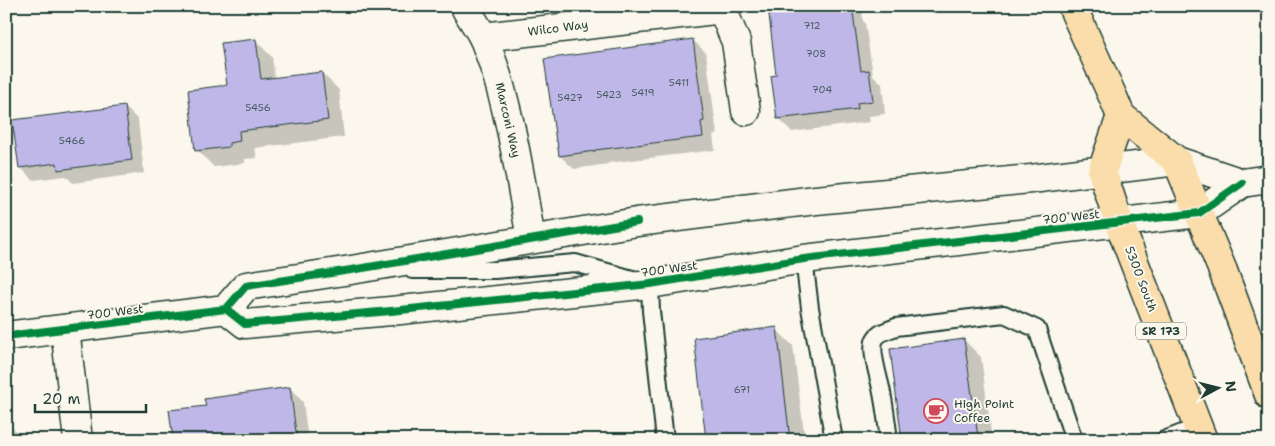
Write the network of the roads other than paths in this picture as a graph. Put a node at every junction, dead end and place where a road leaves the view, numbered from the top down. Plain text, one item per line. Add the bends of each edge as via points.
1 (466, 6) edge
2 (1072, 6) edge
3 (722, 8) edge
4 (483, 37) junction
5 (746, 111) dead end
6 (1121, 116) junction
7 (1177, 161) junction
8 (1102, 171) junction
9 (1269, 179) edge
10 (1242, 182) junction
11 (1199, 213) junction
12 (1120, 223) junction
13 (531, 239) junction
14 (804, 259) junction
15 (351, 270) junction
16 (650, 284) junction
17 (226, 309) junction
18 (65, 329) junction
19 (6, 336) edge
20 (1269, 395) edge
21 (1201, 433) edge
22 (78, 440) edge
23 (666, 440) edge
24 (834, 440) edge
25 (889, 440) edge
26 (1074, 440) edge
27 (1164, 440) edge

1 - 4 main road, Marconi Way
2 - 6 main road
3 - 4 main road, Wilco Way
3 - 5 main road via 736,42
4 - 13 main road, Marconi Way via 499,81 515,148
6 - 7 main road
6 - 8 main road
7 - 8 main road
7 - 10 main road
7 - 11 main road
8 - 12 main road, 5300 South / SR 173
8 - 13 main road via 647,220
9 - 10 main road
10 - 11 main road
11 - 12 main road, 700 West
11 - 20 main road
12 - 14 main road, 700 West
12 - 21 main road, 5300 South / SR 173
13 - 15 main road
14 - 16 main road, 700 West
14 - 24 lane
15 - 16 lane via 495,270 576,263
15 - 17 main road via 246,286
16 - 17 main road, 700 West via 245,324
16 - 23 lane
17 - 18 main road, 700 West
18 - 19 main road, 700 West
18 - 22 main road
21 - 27 lane
25 - 26 lane via 873,350 875,339 884,331 896,328 1004,314 1037,329

